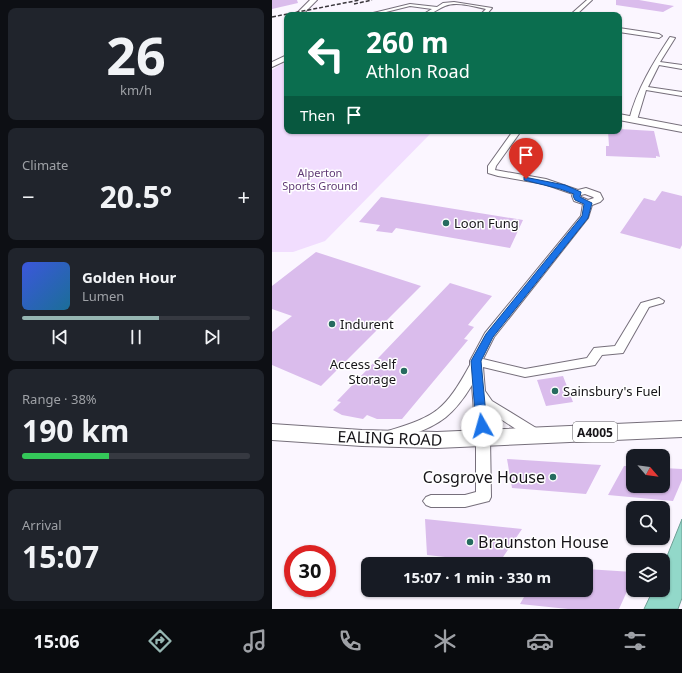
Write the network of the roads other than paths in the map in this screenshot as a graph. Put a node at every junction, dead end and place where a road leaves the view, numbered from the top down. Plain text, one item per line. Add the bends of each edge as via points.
1 (314, 0) edge
2 (590, 0) edge
3 (437, 8) junction
4 (301, 12) edge
5 (381, 12) edge
6 (430, 12) edge
7 (486, 12) edge
8 (576, 12) edge
9 (622, 30) edge
10 (284, 59) edge
11 (656, 63) junction
12 (272, 65) edge
13 (682, 67) edge
14 (644, 88) junction
15 (682, 94) edge
16 (622, 118) edge
17 (633, 120) junction
18 (682, 129) edge
19 (515, 134) edge
20 (659, 301) dead end
21 (476, 363) junction
22 (478, 390) junction
23 (682, 429) edge
24 (652, 431) junction
25 (272, 432) edge
26 (537, 435) junction
27 (682, 437) edge
28 (380, 438) junction
29 (483, 438) junction
30 (431, 501) dead end

1 - 4 main road
2 - 8 street
3 - 5 street via 410,5
3 - 6 street
3 - 7 street via 454,3 490,8
9 - 11 street via 674,38
10 - 12 main road
11 - 13 street
11 - 14 street
14 - 15 street
14 - 17 street via 637,102
16 - 17 street
17 - 18 street
19 - 21 street via 491,171 550,183 578,193 577,199 588,203 586,216 489,336
20 - 21 street via 645,305 620,350 598,351 591,362 525,373
21 - 22 street
21 - 28 street via 455,402 437,419 413,430
22 - 26 street via 486,404
22 - 29 street
23 - 24 main road, EALING ROAD / A4005
24 - 26 main road, EALING ROAD / A4005
24 - 27 main road, EALING ROAD / A4005
25 - 28 main road, EALING ROAD / A4005
26 - 29 main road, EALING ROAD / A4005
28 - 29 main road, EALING ROAD / A4005
29 - 30 street via 484,497 465,501

